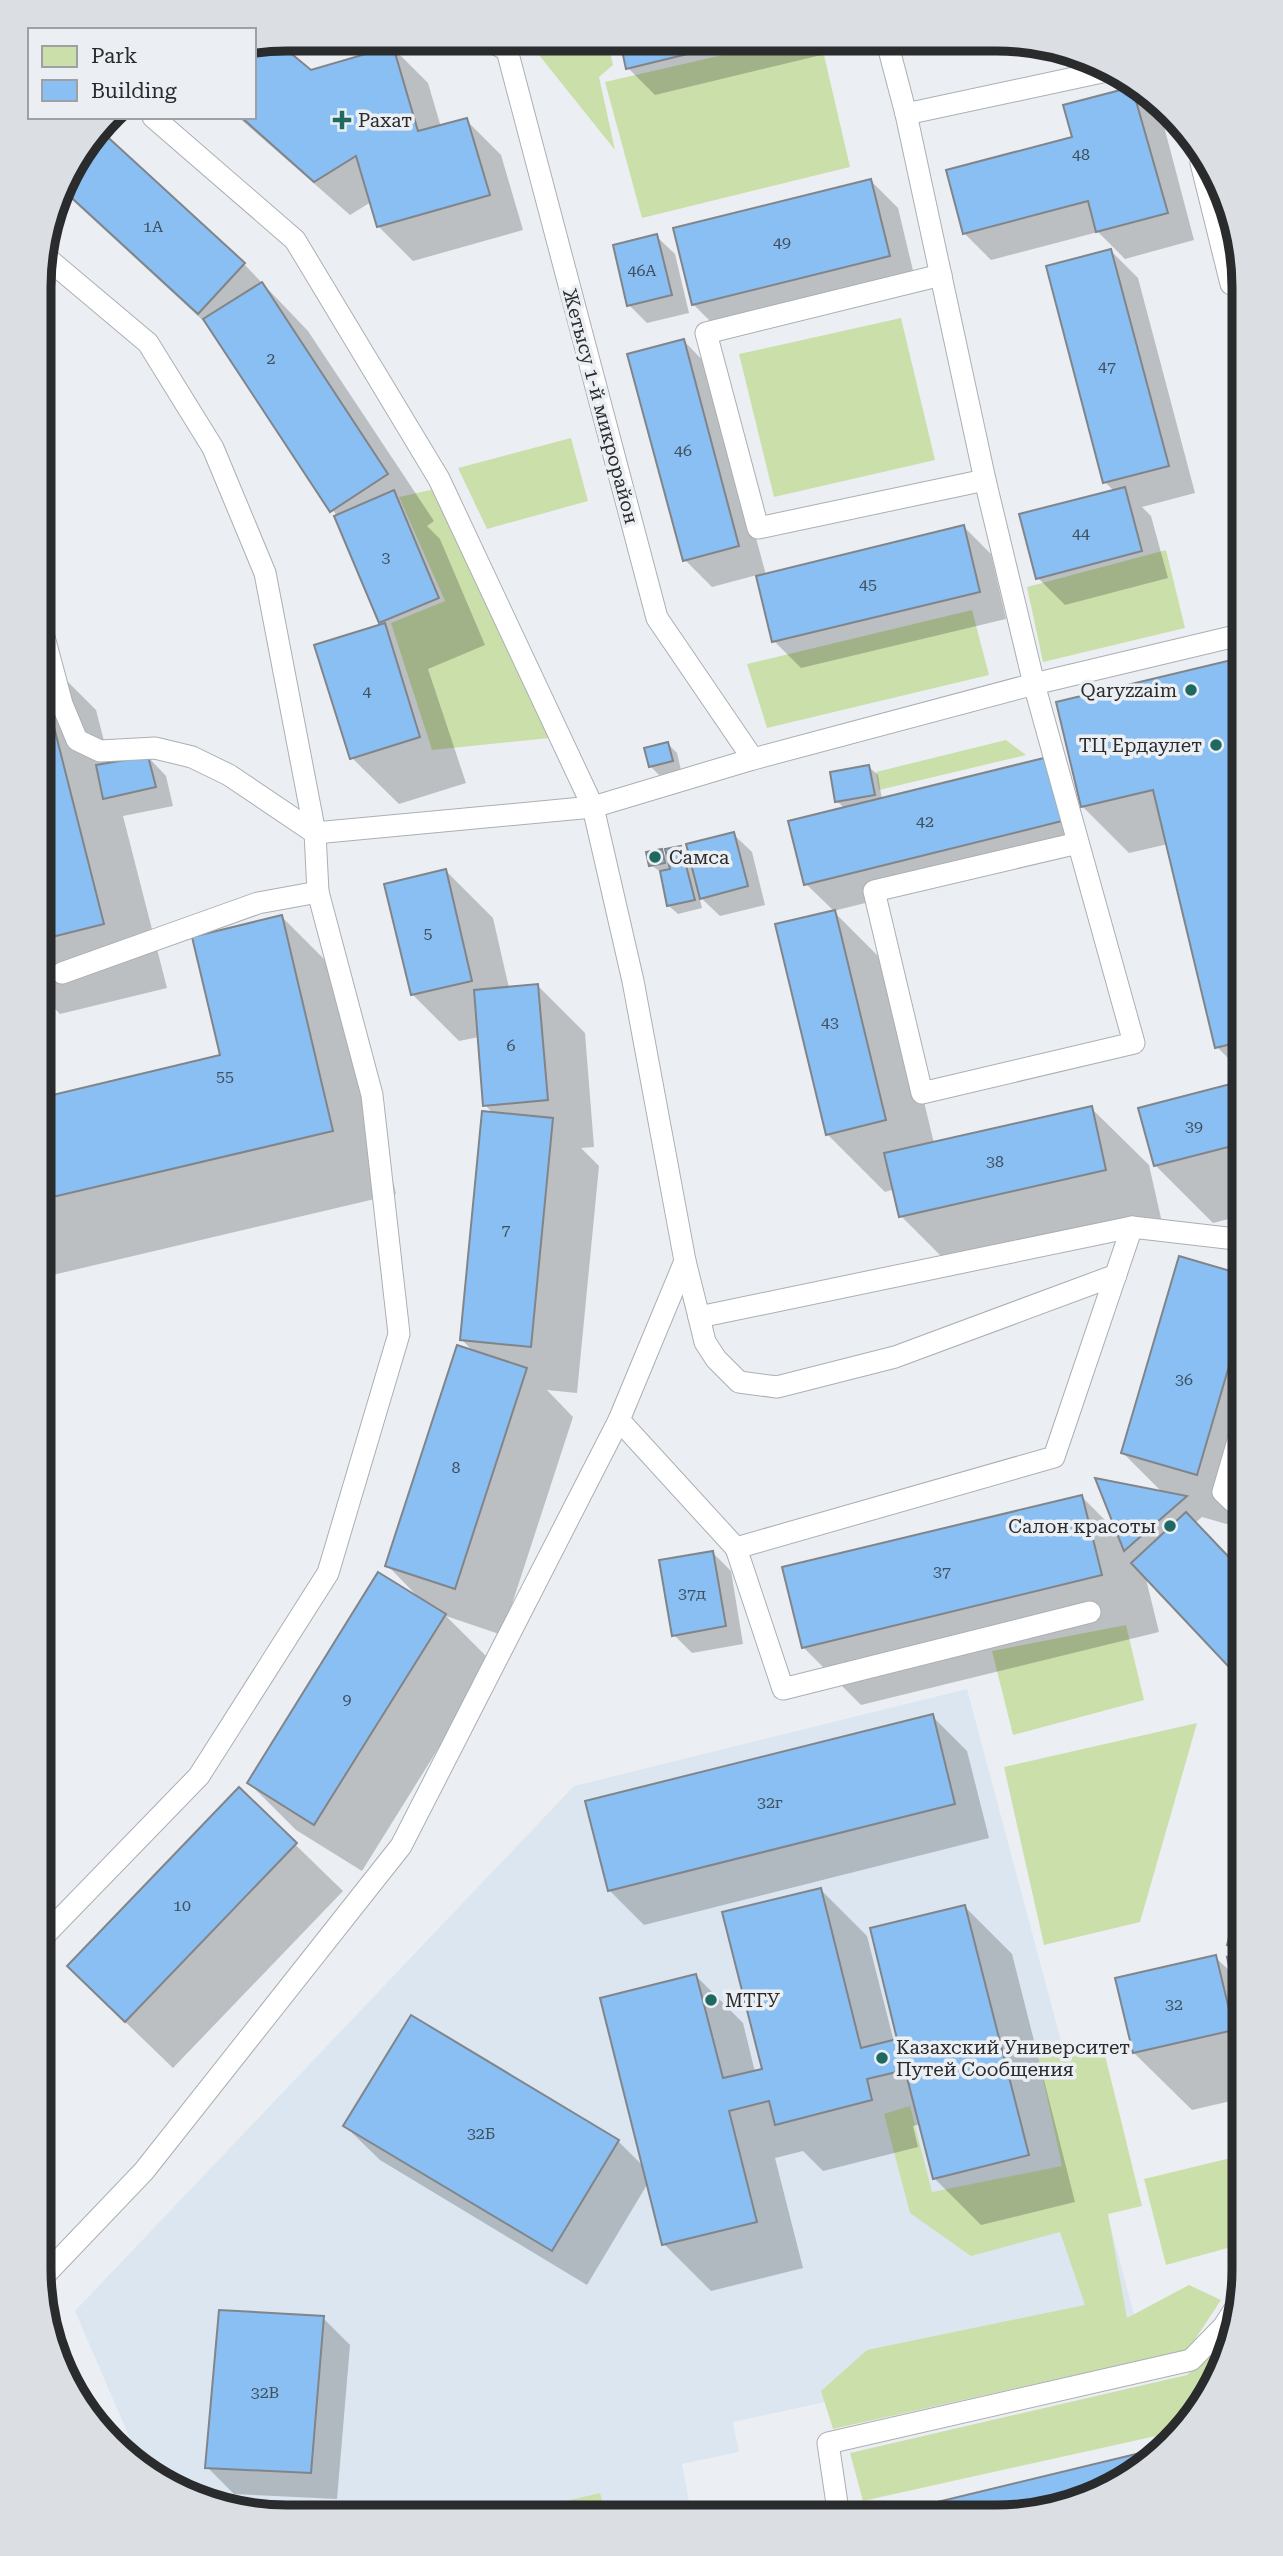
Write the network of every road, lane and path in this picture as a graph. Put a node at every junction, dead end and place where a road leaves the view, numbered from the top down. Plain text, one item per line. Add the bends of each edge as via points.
1 (507, 51) edge
2 (889, 51) edge
3 (1096, 73) edge
4 (906, 114) junction
5 (155, 119) edge
6 (1204, 177) edge
7 (52, 262) edge
8 (941, 275) junction
9 (1231, 284) dead end
10 (985, 480) junction
11 (1232, 637) edge
12 (51, 663) edge
13 (1034, 684) junction
14 (753, 759) junction
15 (593, 807) junction
16 (315, 833) junction
17 (1078, 843) junction
18 (318, 892) junction
19 (62, 973) dead end
20 (1132, 1227) junction
21 (1232, 1239) edge
22 (685, 1261) junction
23 (1116, 1275) junction
24 (699, 1317) junction
25 (619, 1420) junction
26 (1232, 1461) edge
27 (1232, 1501) edge
28 (736, 1548) junction
29 (1090, 1612) dead end
30 (51, 1929) edge
31 (51, 2268) edge
32 (1225, 2324) edge
33 (837, 2505) edge

1 - 14 lane, Жетысу 1-й микрорайон via 657,618
2 - 4 lane
3 - 4 lane
4 - 8 lane
5 - 15 lane via 295,240 439,479
6 - 9 lane
7 - 16 lane via 148,343 213,448 265,572
8 - 10 lane
8 - 10 lane via 706,333 758,528
10 - 13 lane
11 - 13 lane
12 - 16 lane via 76,740 100,751 156,747 192,757 229,775
13 - 14 lane
13 - 17 lane
14 - 15 lane
15 - 16 lane
15 - 22 lane via 633,981
16 - 18 lane
17 - 17 lane via 874,891 922,1093 1134,1042
18 - 19 lane via 258,903
18 - 30 lane via 372,1095 399,1334 328,1573 199,1776
20 - 21 lane
20 - 23 lane
20 - 24 lane
22 - 24 lane
22 - 25 lane
23 - 24 lane via 895,1357 777,1387 739,1382 711,1350
23 - 28 lane via 1054,1457
25 - 28 lane
25 - 31 lane via 401,1846 144,2171
26 - 27 lane via 1223,1492
28 - 29 lane via 783,1689
32 - 33 lane via 1191,2360 828,2443

